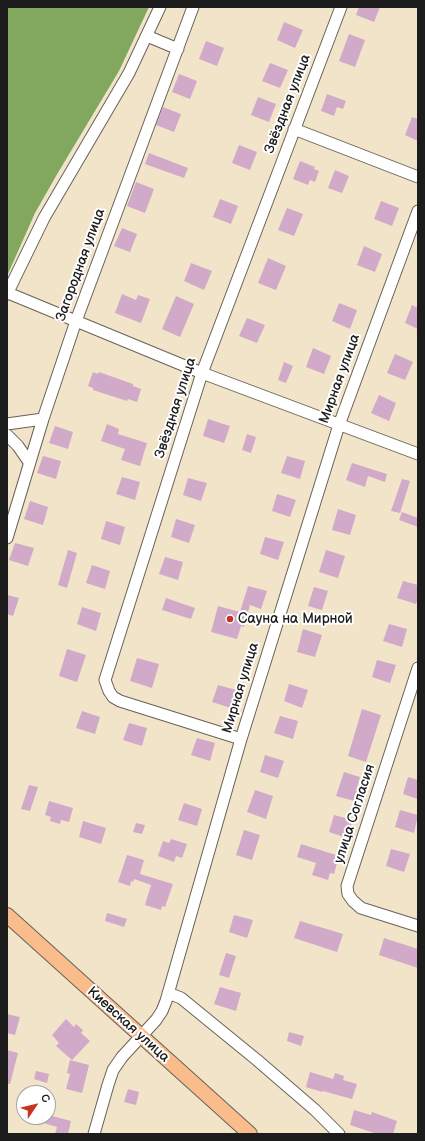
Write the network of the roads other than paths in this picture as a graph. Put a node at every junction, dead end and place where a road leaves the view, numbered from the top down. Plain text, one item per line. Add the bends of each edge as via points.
1 (160, 7) edge
2 (193, 7) edge
3 (341, 7) edge
4 (147, 36) junction
5 (178, 49) junction
6 (294, 129) junction
7 (418, 177) edge
8 (418, 211) edge
9 (7, 293) edge
10 (76, 321) junction
11 (202, 373) junction
12 (43, 419) junction
13 (7, 424) edge
14 (339, 425) junction
15 (7, 435) edge
16 (418, 454) edge
17 (29, 462) junction
18 (7, 538) edge
19 (418, 668) edge
20 (241, 739) junction
21 (8, 918) edge
22 (418, 926) edge
23 (168, 993) junction
24 (140, 1036) junction
25 (94, 1134) edge
26 (250, 1134) edge
27 (339, 1134) edge

1 - 4 street
2 - 5 street, Загородная улица
3 - 6 street, Звёздная улица
4 - 5 street
4 - 9 street via 129,72 44,218
5 - 10 street, Загородная улица
6 - 7 street
6 - 11 street, Звёздная улица
8 - 14 street, Мирная улица
9 - 10 street
10 - 11 street
10 - 12 street, Загородная улица
11 - 14 street
11 - 20 street, Звёздная улица via 106,680 109,691 120,701
12 - 13 street
12 - 17 street, Загородная улица
14 - 16 street
14 - 20 street, Мирная улица
15 - 17 street
17 - 18 street, Загородная улица
19 - 22 street, улица Согласия via 347,886 352,901 361,908
20 - 23 street, Мирная улица
21 - 24 main road, Киевская улица
23 - 24 street, Мирная улица via 162,1011
23 - 27 street via 181,998 257,1060
24 - 25 street, Мирная улица via 113,1070
24 - 26 main road, Киевская улица

